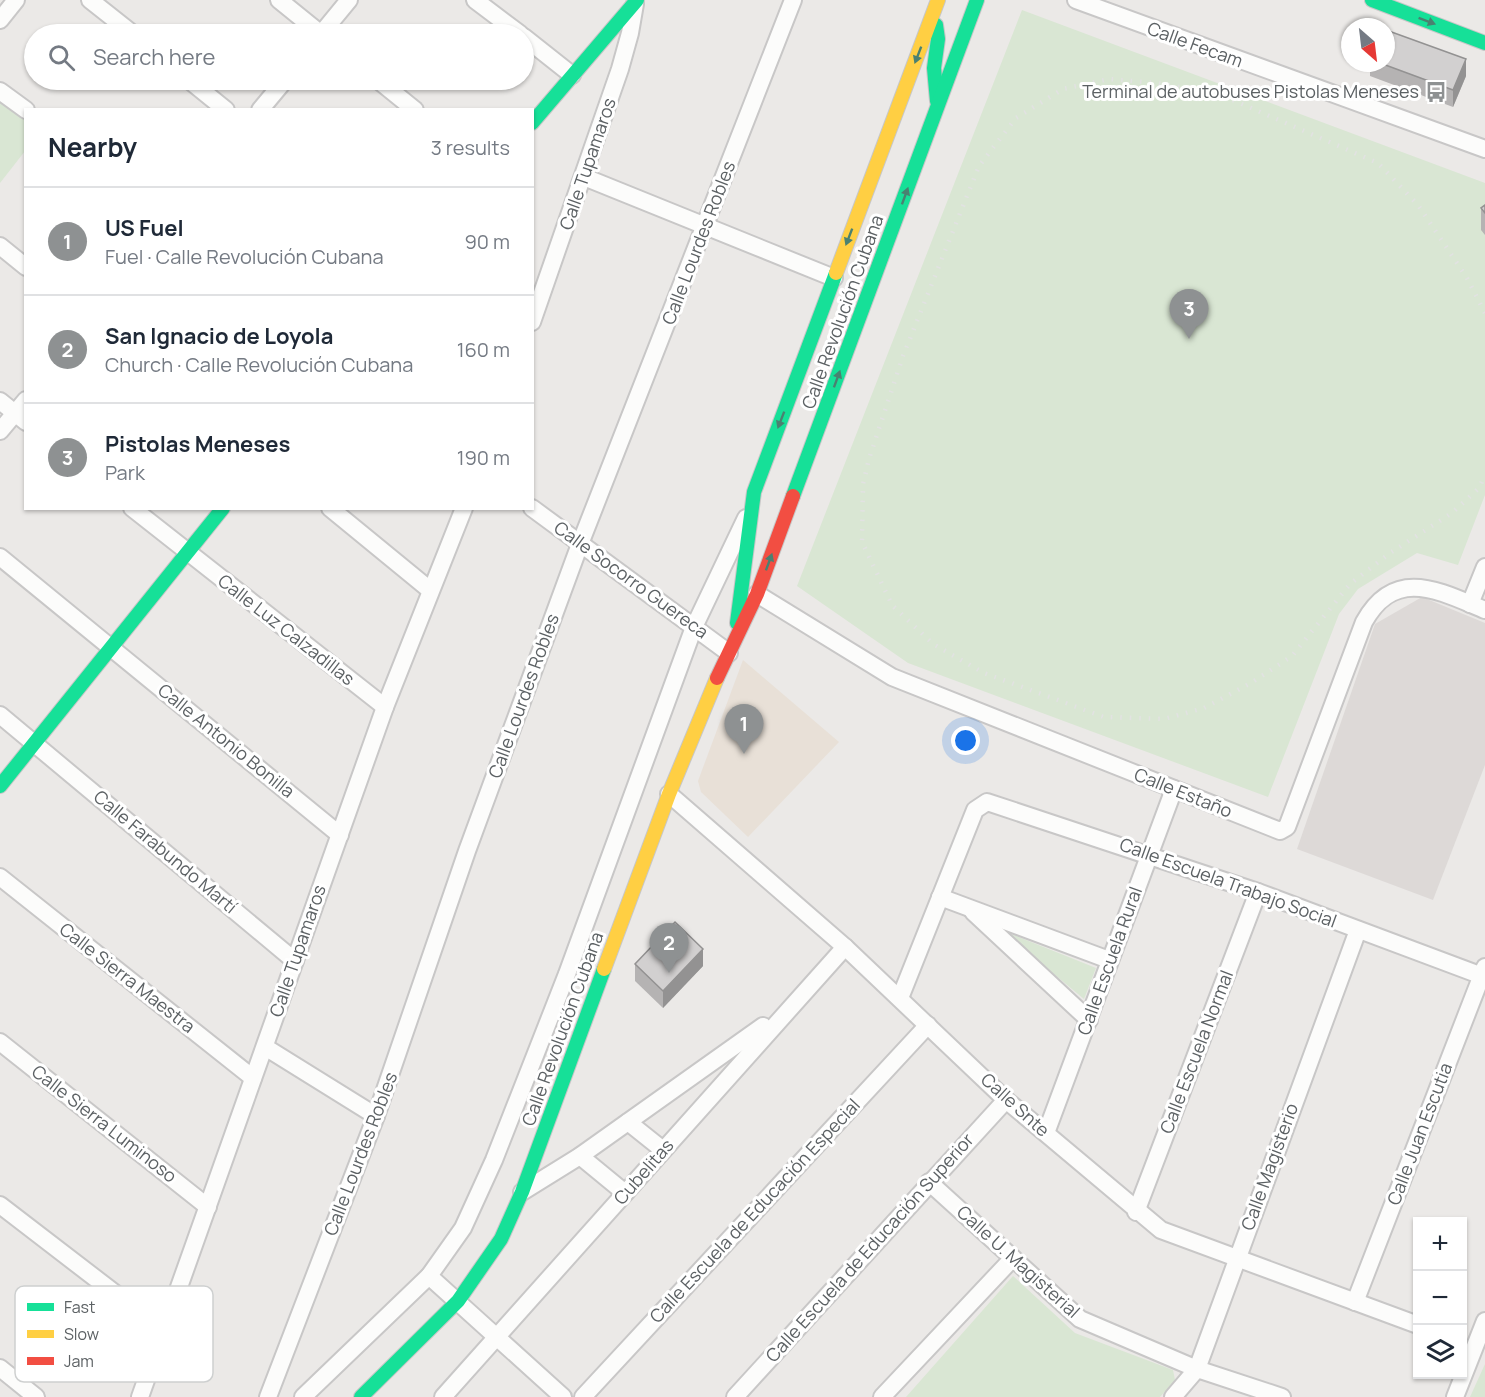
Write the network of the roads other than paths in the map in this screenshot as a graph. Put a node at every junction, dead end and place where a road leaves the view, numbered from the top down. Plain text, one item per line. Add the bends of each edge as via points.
1 (16, 0) edge
2 (90, 0) edge
3 (279, 0) edge
4 (349, 0) edge
5 (476, 0) edge
6 (793, 0) edge
7 (939, 0) edge
8 (977, 0) edge
9 (1076, 0) edge
10 (1372, 0) edge
11 (636, 2) edge
12 (933, 14) junction
13 (0, 20) edge
14 (120, 24) edge
15 (309, 24) edge
16 (329, 24) edge
17 (507, 24) edge
18 (1485, 42) edge
19 (534, 45) edge
20 (572, 75) junction
21 (0, 90) edge
22 (201, 90) edge
23 (277, 90) edge
24 (390, 90) edge
25 (938, 106) junction
26 (24, 108) edge
27 (224, 108) edge
28 (263, 108) edge
29 (413, 108) edge
30 (534, 121) edge
31 (1485, 149) edge
32 (584, 177) junction
33 (706, 226) junction
34 (0, 246) edge
35 (24, 265) edge
36 (834, 278) junction
37 (534, 316) edge
38 (0, 401) edge
39 (20, 417) edge
40 (0, 431) edge
41 (534, 509) edge
42 (750, 509) junction
43 (134, 510) edge
44 (221, 510) edge
45 (332, 510) edge
46 (463, 510) edge
47 (580, 543) junction
48 (187, 553) junction
49 (0, 557) edge
50 (1485, 567) edge
51 (430, 590) junction
52 (757, 594) junction
53 (1478, 607) edge
54 (694, 627) junction
55 (736, 634) junction
56 (112, 647) junction
57 (729, 653) junction
58 (385, 707) junction
59 (0, 715) edge
60 (35, 743) junction
61 (0, 786) edge
62 (1174, 789) junction
63 (669, 794) junction
64 (340, 835) junction
65 (1149, 854) junction
66 (0, 877) edge
67 (1258, 892) junction
68 (940, 897) junction
69 (969, 907) junction
70 (1358, 930) junction
71 (845, 947) junction
72 (1109, 960) junction
73 (295, 962) junction
74 (1484, 973) edge
75 (900, 998) junction
76 (787, 1009) junction
77 (1089, 1020) junction
78 (928, 1025) junction
79 (0, 1042) edge
80 (265, 1047) junction
81 (253, 1078) junction
82 (1006, 1100) junction
83 (376, 1116) junction
84 (628, 1122) junction
85 (1046, 1134) junction
86 (663, 1150) junction
87 (580, 1156) junction
88 (929, 1182) junction
89 (522, 1192) junction
90 (625, 1193) junction
91 (0, 1205) edge
92 (208, 1207) junction
93 (1136, 1212) junction
94 (1013, 1258) junction
95 (1236, 1260) junction
96 (429, 1276) junction
97 (105, 1286) edge
98 (180, 1286) edge
99 (458, 1301) junction
100 (1354, 1302) junction
101 (1485, 1321) edge
102 (1413, 1323) edge
103 (498, 1337) junction
104 (1474, 1345) edge
105 (0, 1368) edge
106 (1197, 1369) junction
107 (15, 1380) edge
108 (17, 1382) edge
109 (145, 1382) edge
110 (36, 1397) edge
111 (140, 1397) edge
112 (268, 1397) edge
113 (303, 1397) edge
114 (361, 1397) edge
115 (443, 1397) edge
116 (563, 1397) edge
117 (583, 1397) edge
118 (735, 1397) edge
119 (882, 1397) edge
120 (1173, 1397) edge
121 (1282, 1397) edge
122 (1455, 1397) edge

1 - 13 street
2 - 14 street
3 - 15 street
4 - 16 street
5 - 17 street
6 - 33 street, Calle Lourdes Robles
7 - 12 street, Calle Revolución Cubana
8 - 25 street, Calle Revolución Cubana
9 - 31 street, Calle Fecam
10 -> 18 street
11 - 20 street
11 - 32 street, Calle Tupamaros via 620,69
12 - 25 street via 938,39 934,68
12 -> 36 street, Calle Revolución Cubana
19 - 20 street
20 - 30 street
21 - 26 street
22 - 27 street
23 - 28 street
24 - 29 street
52 -> 25 street, Calle Revolución Cubana
32 - 33 street
32 - 37 street, Calle Tupamaros
33 - 36 street
33 - 47 street, Calle Lourdes Robles
34 - 35 street
36 -> 42 street, Calle Revolución Cubana
38 - 39 street
39 - 40 street
41 - 47 street, Calle Socorro Guereca
42 - 54 street
42 - 55 street, Calle Revolución Cubana
43 - 48 street, Calle Luz Calzadillas
44 - 48 street
45 - 51 street
46 - 51 street, Calle Tupamaros
47 - 54 street, Calle Socorro Guereca
47 - 83 street, Calle Lourdes Robles via 467,851
48 - 56 street
48 - 58 street, Calle Luz Calzadillas
49 - 56 street, Calle Antonio Bonilla
50 - 53 street
51 - 58 street, Calle Tupamaros
52 - 55 street, Calle Revolución Cubana
52 - 62 street, Calle Estaño via 892,677
53 - 62 street, Calle Estaño via 1435,590 1411,587 1383,597 1374,606 1364,622 1284,830 1275,830
54 - 57 street, Calle Socorro Guereca
54 - 96 street via 567,974 494,1160 463,1228
55 - 57 street, Calle Revolución Cubana
56 - 60 street
56 - 64 street, Calle Antonio Bonilla
57 - 63 street, Calle Revolución Cubana
58 - 64 street, Calle Tupamaros
59 - 60 street, Calle Farabundo Martí
60 - 61 street
60 - 73 street, Calle Farabundo Martí
62 - 65 street, Calle Escuela Rural
63 - 71 street, Calle Snte
63 - 89 street, Calle Revolución Cubana
64 - 73 street, Calle Tupamaros
65 - 67 street, Calle Escuela Trabajo Social
65 - 68 street, Calle Escuela Trabajo Social via 992,802 975,810
65 - 72 street, Calle Escuela Rural
66 - 81 street, Calle Sierra Maestra
67 - 70 street, Calle Escuela Trabajo Social
67 - 93 street, Calle Escuela Normal
68 - 69 street
68 - 75 street
69 - 72 street
69 - 77 street
70 - 74 street, Calle Escuela Trabajo Social
70 - 95 street, Calle Magisterio
71 - 75 street, Calle Snte
71 - 76 street, Cubelitas
72 - 77 street, Calle Escuela Rural
73 - 80 street, Calle Tupamaros
74 - 100 street, Calle Juan Escutia
75 - 78 street, Calle Snte
76 - 84 street
76 - 86 street, Cubelitas
77 - 85 street, Calle Escuela Rural
78 - 82 street, Calle Snte
78 - 117 street, Calle Escuela de Educación Especial
79 - 92 street, Calle Sierra Luminoso
80 - 81 street, Calle Tupamaros
80 - 83 street
81 - 92 street, Calle Tupamaros
82 - 85 street, Calle Snte
82 - 88 street, Calle Escuela de Educación Superior
83 - 112 street, Calle Lourdes Robles
84 - 86 street
84 - 87 street
85 - 93 street, Calle Snte
86 - 90 street, Cubelitas
87 - 89 street
87 - 90 street
88 - 94 street, Calle U. Magisterial
88 - 118 street, Calle Escuela de Educación Superior
89 - 99 street, Calle Revolución Cubana via 501,1239
90 - 103 street, Cubelitas
91 - 97 street
92 - 98 street, Calle Tupamaros
93 - 95 street, Calle Snte via 1161,1230
94 - 106 street, Calle U. Magisterial via 1080,1318
94 - 119 street
95 - 100 street, Calle Snte
95 - 106 street, Calle Magisterio
96 - 99 street
96 - 113 street
99 - 103 street
99 - 114 street, Calle Revolución Cubana
100 - 102 street, Calle Snte
101 - 104 street
103 - 115 street, Cubelitas
103 - 116 street
104 - 122 street
105 - 107 street
106 - 120 street, Calle Magisterio
106 - 121 street, Calle U. Magisterial
108 - 110 street
109 - 111 street, Calle Tupamaros

